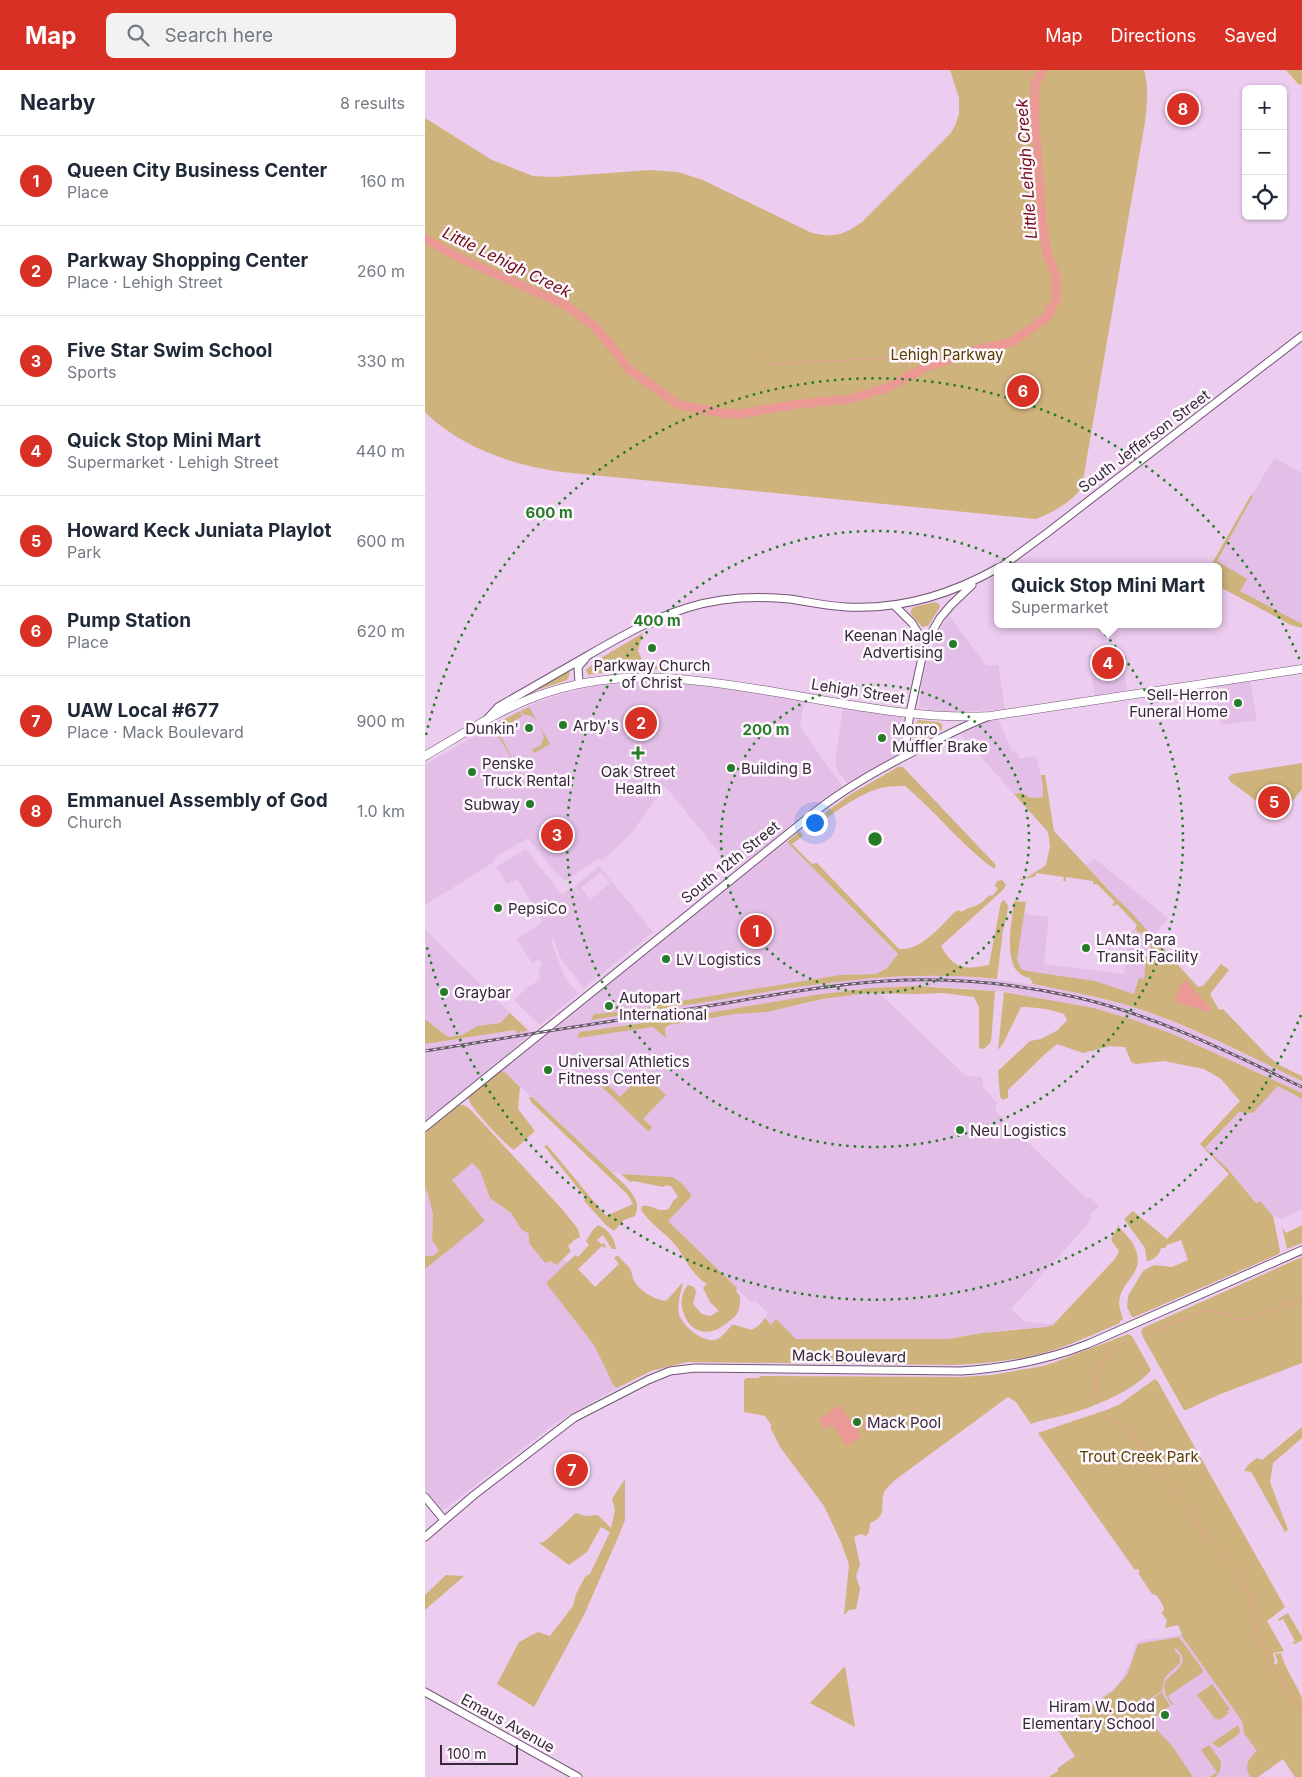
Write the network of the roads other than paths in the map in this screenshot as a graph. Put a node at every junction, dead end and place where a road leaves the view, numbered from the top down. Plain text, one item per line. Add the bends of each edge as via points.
1 (1302, 336) edge
2 (1005, 563) edge
3 (994, 570) edge
4 (980, 578) junction
5 (894, 605) junction
6 (925, 644) junction
7 (597, 650) junction
8 (1302, 669) edge
9 (579, 683) junction
10 (910, 713) junction
11 (990, 716) junction
12 (487, 719) junction
13 (425, 756) edge
14 (904, 756) junction
15 (425, 1127) edge
16 (1302, 1250) edge
17 (425, 1497) edge
18 (444, 1520) junction
19 (425, 1537) edge
20 (425, 1692) edge
21 (578, 1777) edge

1 - 2 main road, South Jefferson Street
3 - 4 main road, South Jefferson Street
4 - 5 main road, South Jefferson Street via 937,595
4 - 6 main road via 951,605
5 - 6 main road via 912,623
5 - 7 main road, South Jefferson Street via 844,607 772,598 721,600 657,619
6 - 10 main road
7 - 9 main road, South Jefferson Street via 578,667
7 - 12 main road, South Jefferson Street via 498,706
8 - 11 main road, Lehigh Street
9 - 10 main road, Lehigh Street via 631,677 673,677
9 - 12 main road, Lehigh Street via 529,698
10 - 11 main road, Lehigh Street
10 - 14 main road
11 - 14 main road, South 12th Street
12 - 13 main road, Lehigh Street
14 - 15 main road, South 12th Street via 819,808
16 - 18 main road, Mack Boulevard via 1088,1344 1028,1362 961,1371 695,1368 671,1371 574,1418
17 - 18 main road
18 - 19 main road, Mack Boulevard
20 - 21 main road, Emaus Avenue

